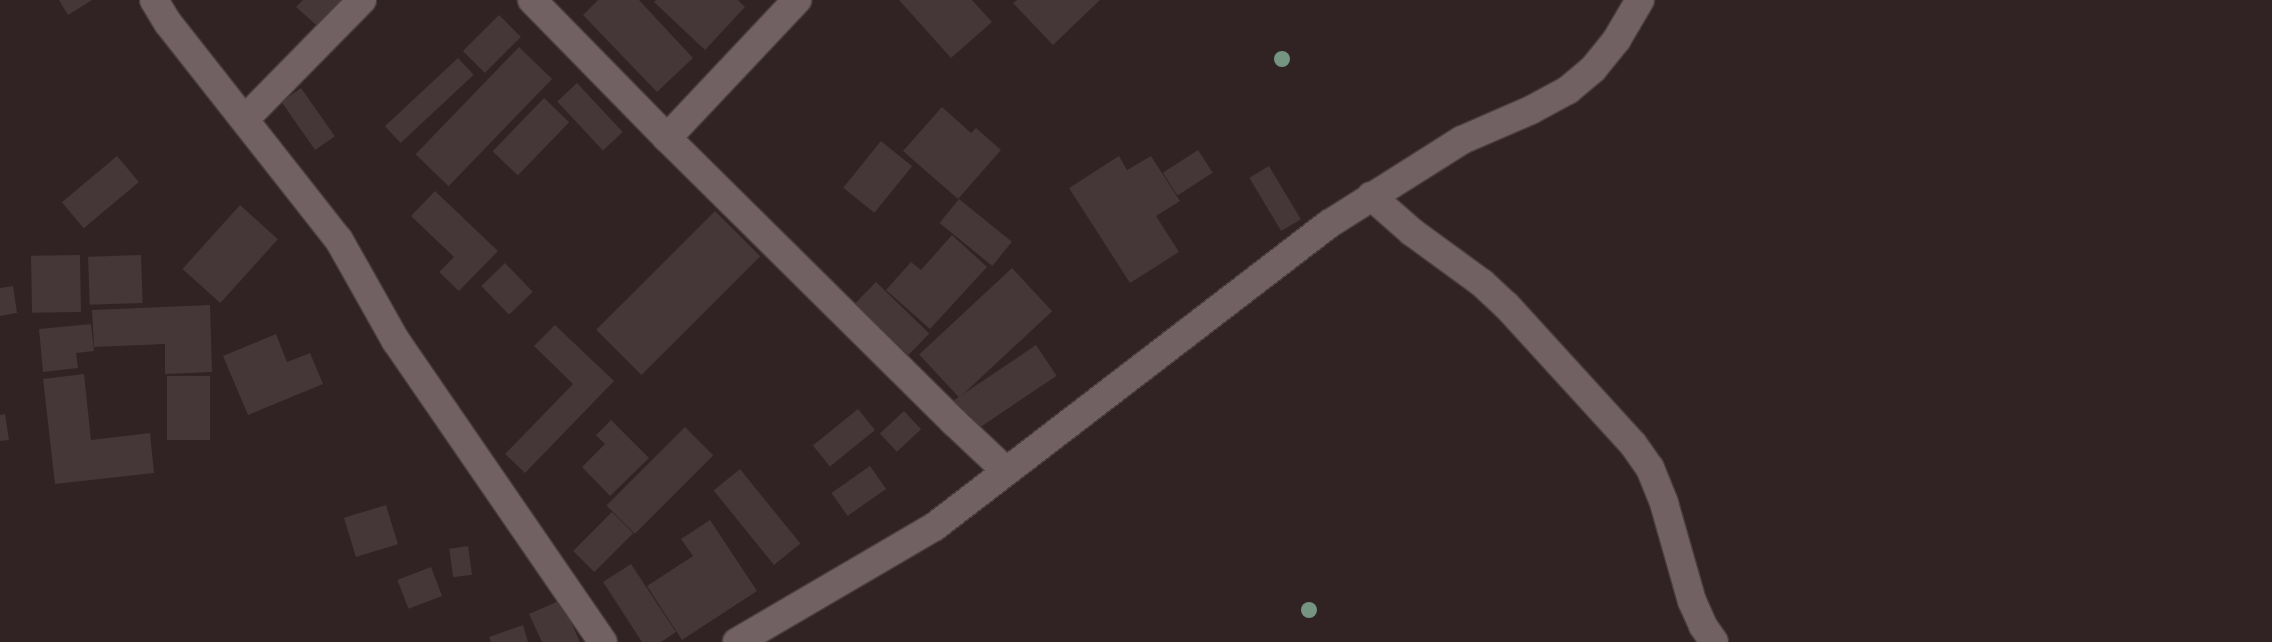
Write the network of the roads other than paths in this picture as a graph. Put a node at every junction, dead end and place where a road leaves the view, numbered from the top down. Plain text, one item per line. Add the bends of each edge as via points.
1 (154, 0) edge
2 (362, 0) edge
3 (532, 0) edge
4 (797, 0) edge
5 (1640, 0) edge
6 (245, 119) junction
7 (667, 138) junction
8 (1371, 196) junction
9 (1006, 471) junction
10 (603, 642) edge
11 (738, 642) edge
12 (1714, 642) edge

1 - 6 street via 168,23
2 - 6 street
3 - 7 street
4 - 7 street
5 - 8 street via 1617,39 1593,69 1568,90 1462,140
6 - 10 street via 339,240 396,341
7 - 9 street
8 - 9 street via 1304,242
8 - 12 street via 1506,304 1634,444 1650,468 1664,503 1692,601
9 - 11 street via 934,527

